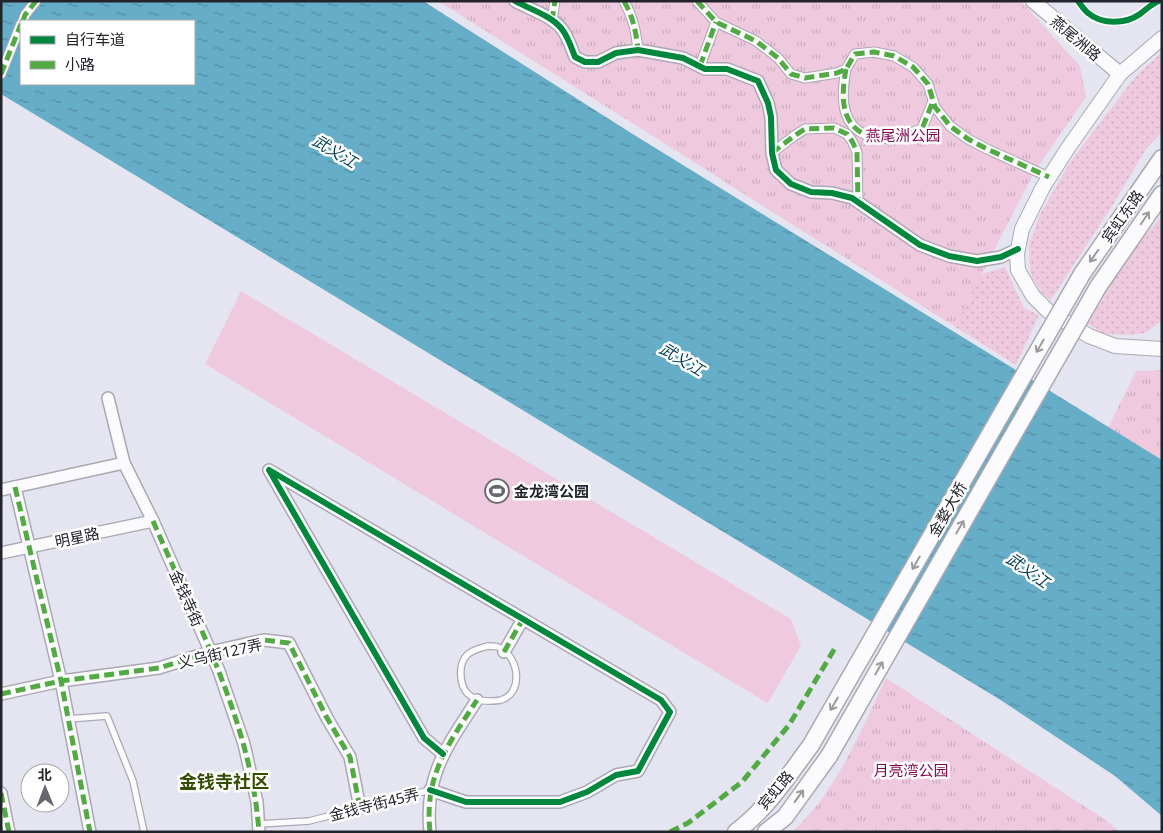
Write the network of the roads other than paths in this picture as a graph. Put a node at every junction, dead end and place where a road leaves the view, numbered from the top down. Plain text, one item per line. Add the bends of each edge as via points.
1 (36, 1) edge
2 (515, 1) edge
3 (555, 1) edge
4 (624, 1) edge
5 (697, 1) edge
6 (1033, 1) edge
7 (23, 20) edge
8 (552, 21) junction
9 (716, 22) junction
10 (20, 28) edge
11 (1162, 38) edge
12 (638, 50) junction
13 (700, 66) junction
14 (846, 69) junction
15 (1, 74) edge
16 (1120, 74) junction
17 (933, 101) junction
18 (772, 153) junction
19 (1162, 158) edge
20 (1049, 177) junction
21 (1162, 194) edge
22 (858, 203) junction
23 (1018, 249) junction
24 (1082, 274) joint
25 (1098, 287) joint
26 (1162, 349) edge
27 (108, 398) dead end
28 (124, 463) junction
29 (15, 487) junction
30 (1, 490) edge
31 (153, 521) junction
32 (30, 547) junction
33 (1, 553) edge
34 (523, 619) junction
35 (210, 652) junction
36 (504, 652) junction
37 (61, 681) junction
38 (1, 694) edge
39 (477, 700) junction
40 (68, 719) junction
41 (811, 745) joint
42 (443, 754) junction
43 (829, 756) joint
44 (430, 790) junction
45 (1, 793) edge
46 (360, 808) junction
47 (259, 828) edge
48 (9, 832) edge
49 (90, 832) edge
50 (144, 832) edge
51 (430, 832) edge
52 (736, 832) edge
53 (766, 832) edge

1 - 7 street
2 - 8 street
3 - 8 street
4 - 12 street via 636,28
5 - 9 street
6 - 16 street, 燕尾洲路
8 - 12 street via 561,28 575,57 585,62 598,62 616,53
9 - 13 street
9 - 14 street via 756,41 778,58 791,74 805,78
10 - 15 street
11 - 16 street
12 - 13 street via 683,58
13 - 18 street via 727,69 758,81 768,103
14 - 17 street via 855,54 874,52 894,56 913,67 928,84
14 - 17 street via 842,88 844,111 855,129 872,138 902,136 922,129
16 - 20 street
17 - 20 street via 950,126 968,139
18 - 22 street via 776,170 791,184 811,192 852,198
18 - 22 street via 805,129 834,128 847,134 857,152
19 -> 24 main road, 宾虹东路
20 - 23 street via 1022,229
25 -> 21 main road, 宾虹东路
22 - 23 street via 920,244 949,256 977,261 1001,257
23 - 26 street via 1018,270 1033,296 1048,311 1089,336 1115,346
24 -> 41 main road, 金婺大桥, bridge
43 -> 25 main road, 金婺大桥, bridge
27 - 28 street, 金钱寺街
28 - 29 street
28 - 31 street, 金钱寺街
29 - 30 street
29 - 32 street
31 - 32 street, 明星路
31 - 35 street, 金钱寺街
32 - 33 street, 明星路
32 - 37 street
34 - 36 street
34 - 42 street via 269,470 424,738
34 - 44 street via 661,700 670,712 666,721 638,771 616,775 587,792 560,802 466,802
35 - 37 street, 义乌街127弄 via 159,668
35 - 46 street, 义乌街127弄 via 264,640 289,643 350,757
35 - 47 street, 金钱寺街 via 244,744 257,802
36 - 39 lane via 518,674 516,684 501,700
36 - 39 lane via 499,647 488,646 466,656 461,668 462,683 466,692
37 - 38 street, 义乌街127弄
37 - 40 street
39 - 42 street
40 - 49 street
40 - 50 lane via 107,716 133,781
41 - 52 main road, 宾虹路 via 774,796
42 - 44 street
53 -> 43 main road, 宾虹路 via 784,817
44 - 46 lane, 金钱寺街45弄
44 - 51 street
45 - 48 street
46 - 47 lane, 金钱寺街45弄 via 309,821

